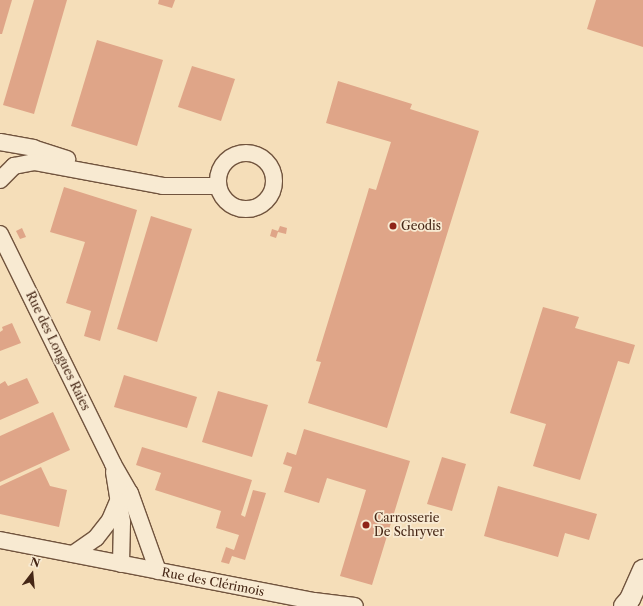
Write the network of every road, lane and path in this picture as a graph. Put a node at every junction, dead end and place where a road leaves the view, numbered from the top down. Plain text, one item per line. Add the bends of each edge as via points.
1 (0, 142) edge
2 (7, 168) edge
3 (0, 180) edge
4 (135, 182) junction
5 (218, 186) dead end
6 (1, 234) edge
7 (113, 464) junction
8 (118, 501) junction
9 (0, 540) edge
10 (73, 554) junction
11 (122, 564) junction
12 (643, 570) edge
13 (158, 571) junction
14 (355, 606) edge
15 (624, 606) edge

1 - 4 street via 33,148
2 - 3 street
2 - 4 street via 34,162
4 - 5 street via 163,186
6 - 7 street, Rue des Longues Raies
7 - 8 street, Rue des Longues Raies
7 - 13 street, Rue des Longues Raies via 143,522
8 - 10 street via 110,520 96,538
8 - 11 street, Rue des Longues Raies via 122,522
9 - 10 street, Rue des Clérimois
10 - 11 street, Rue des Clérimois
11 - 13 street, Rue des Clérimois
12 - 15 street via 630,599
13 - 14 street, Rue des Clérimois via 314,601

